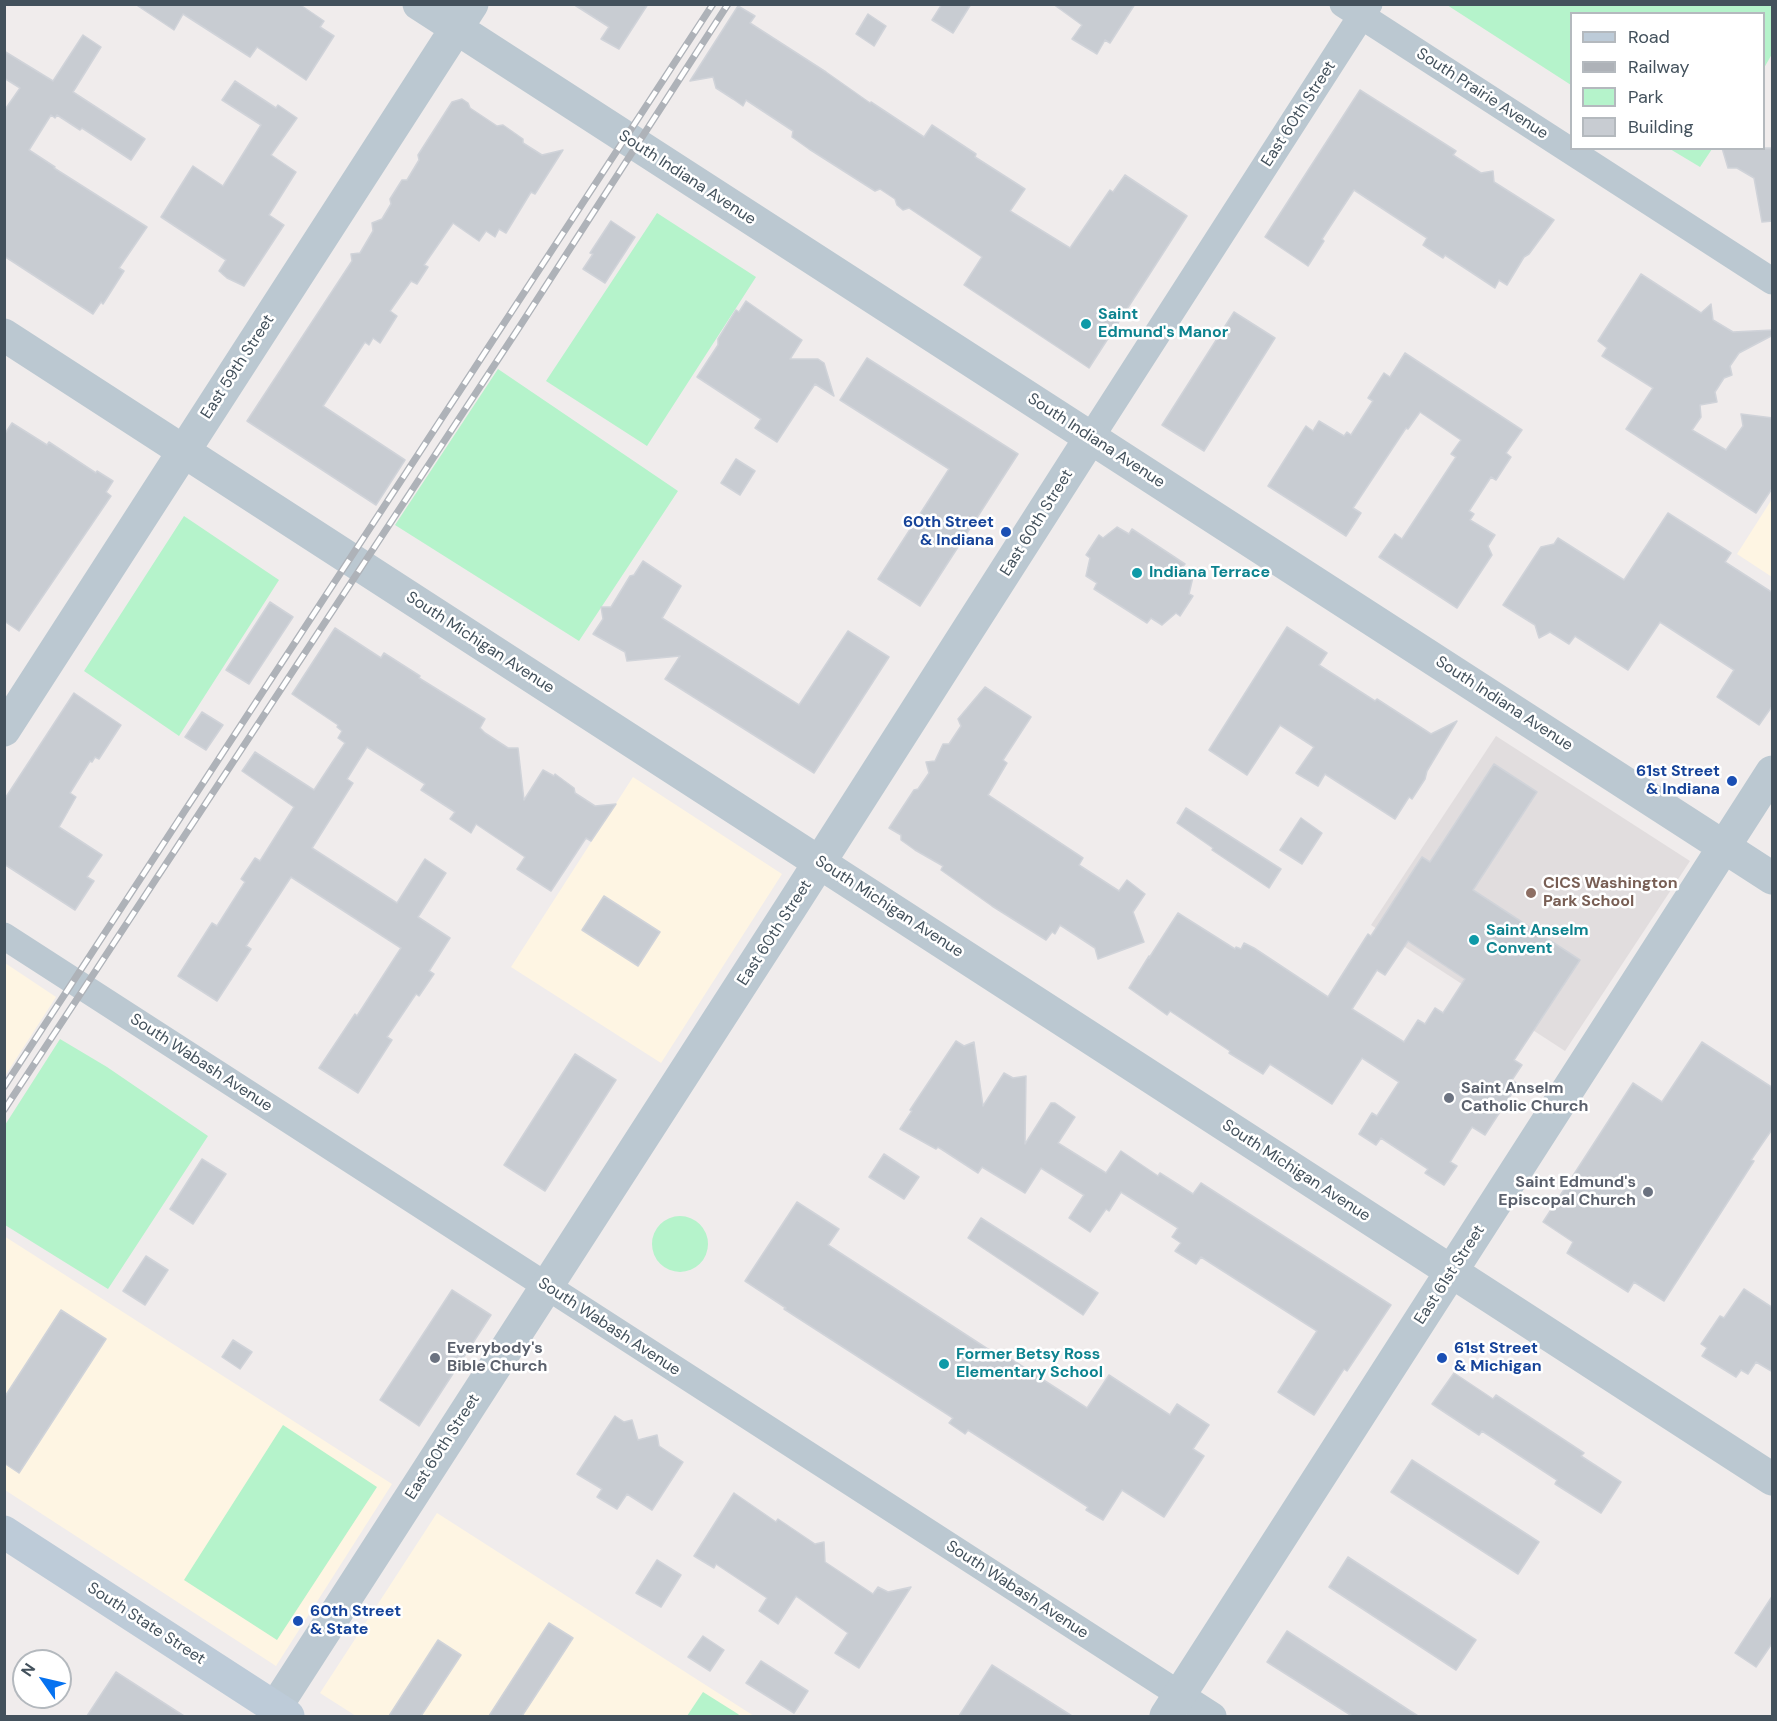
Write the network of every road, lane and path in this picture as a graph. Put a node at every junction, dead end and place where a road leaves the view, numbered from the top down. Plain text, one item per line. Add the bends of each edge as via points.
1 (419, 4) edge
2 (1358, 8) edge
3 (464, 17) edge
4 (1570, 147) edge
5 (1574, 150) edge
6 (1773, 281) edge
7 (4, 335) edge
8 (1091, 438) junction
9 (184, 452) junction
10 (4, 730) edge
11 (1773, 772) edge
12 (1725, 847) junction
13 (820, 862) junction
14 (1773, 878) edge
15 (4, 936) edge
16 (1452, 1272) junction
17 (547, 1287) junction
18 (1773, 1479) edge
19 (4, 1532) edge
20 (1173, 1706) edge
21 (278, 1714) edge
22 (1213, 1716) edge

1 - 3 street, South Indiana Avenue
2 - 4 street, South Prairie Avenue
2 - 8 street, East 60th Street
3 - 8 street, South Indiana Avenue
3 - 9 street, East 59th Street
5 - 6 street, South Prairie Avenue
7 - 9 street, South Michigan Avenue
8 - 12 street, South Indiana Avenue
8 - 13 street, East 60th Street
9 - 10 street, East 59th Street
9 - 13 street, South Michigan Avenue
11 - 12 street, East 61st Street
12 - 14 street, South Indiana Avenue
12 - 16 street, East 61st Street
13 - 16 street, South Michigan Avenue
13 - 17 street, East 60th Street
15 - 17 street, South Wabash Avenue
16 - 18 street, South Michigan Avenue
16 - 20 street, East 61st Street
17 - 20 street, South Wabash Avenue
17 - 21 street, East 60th Street
19 - 21 main road, South State Street
20 - 22 street, South Wabash Avenue

